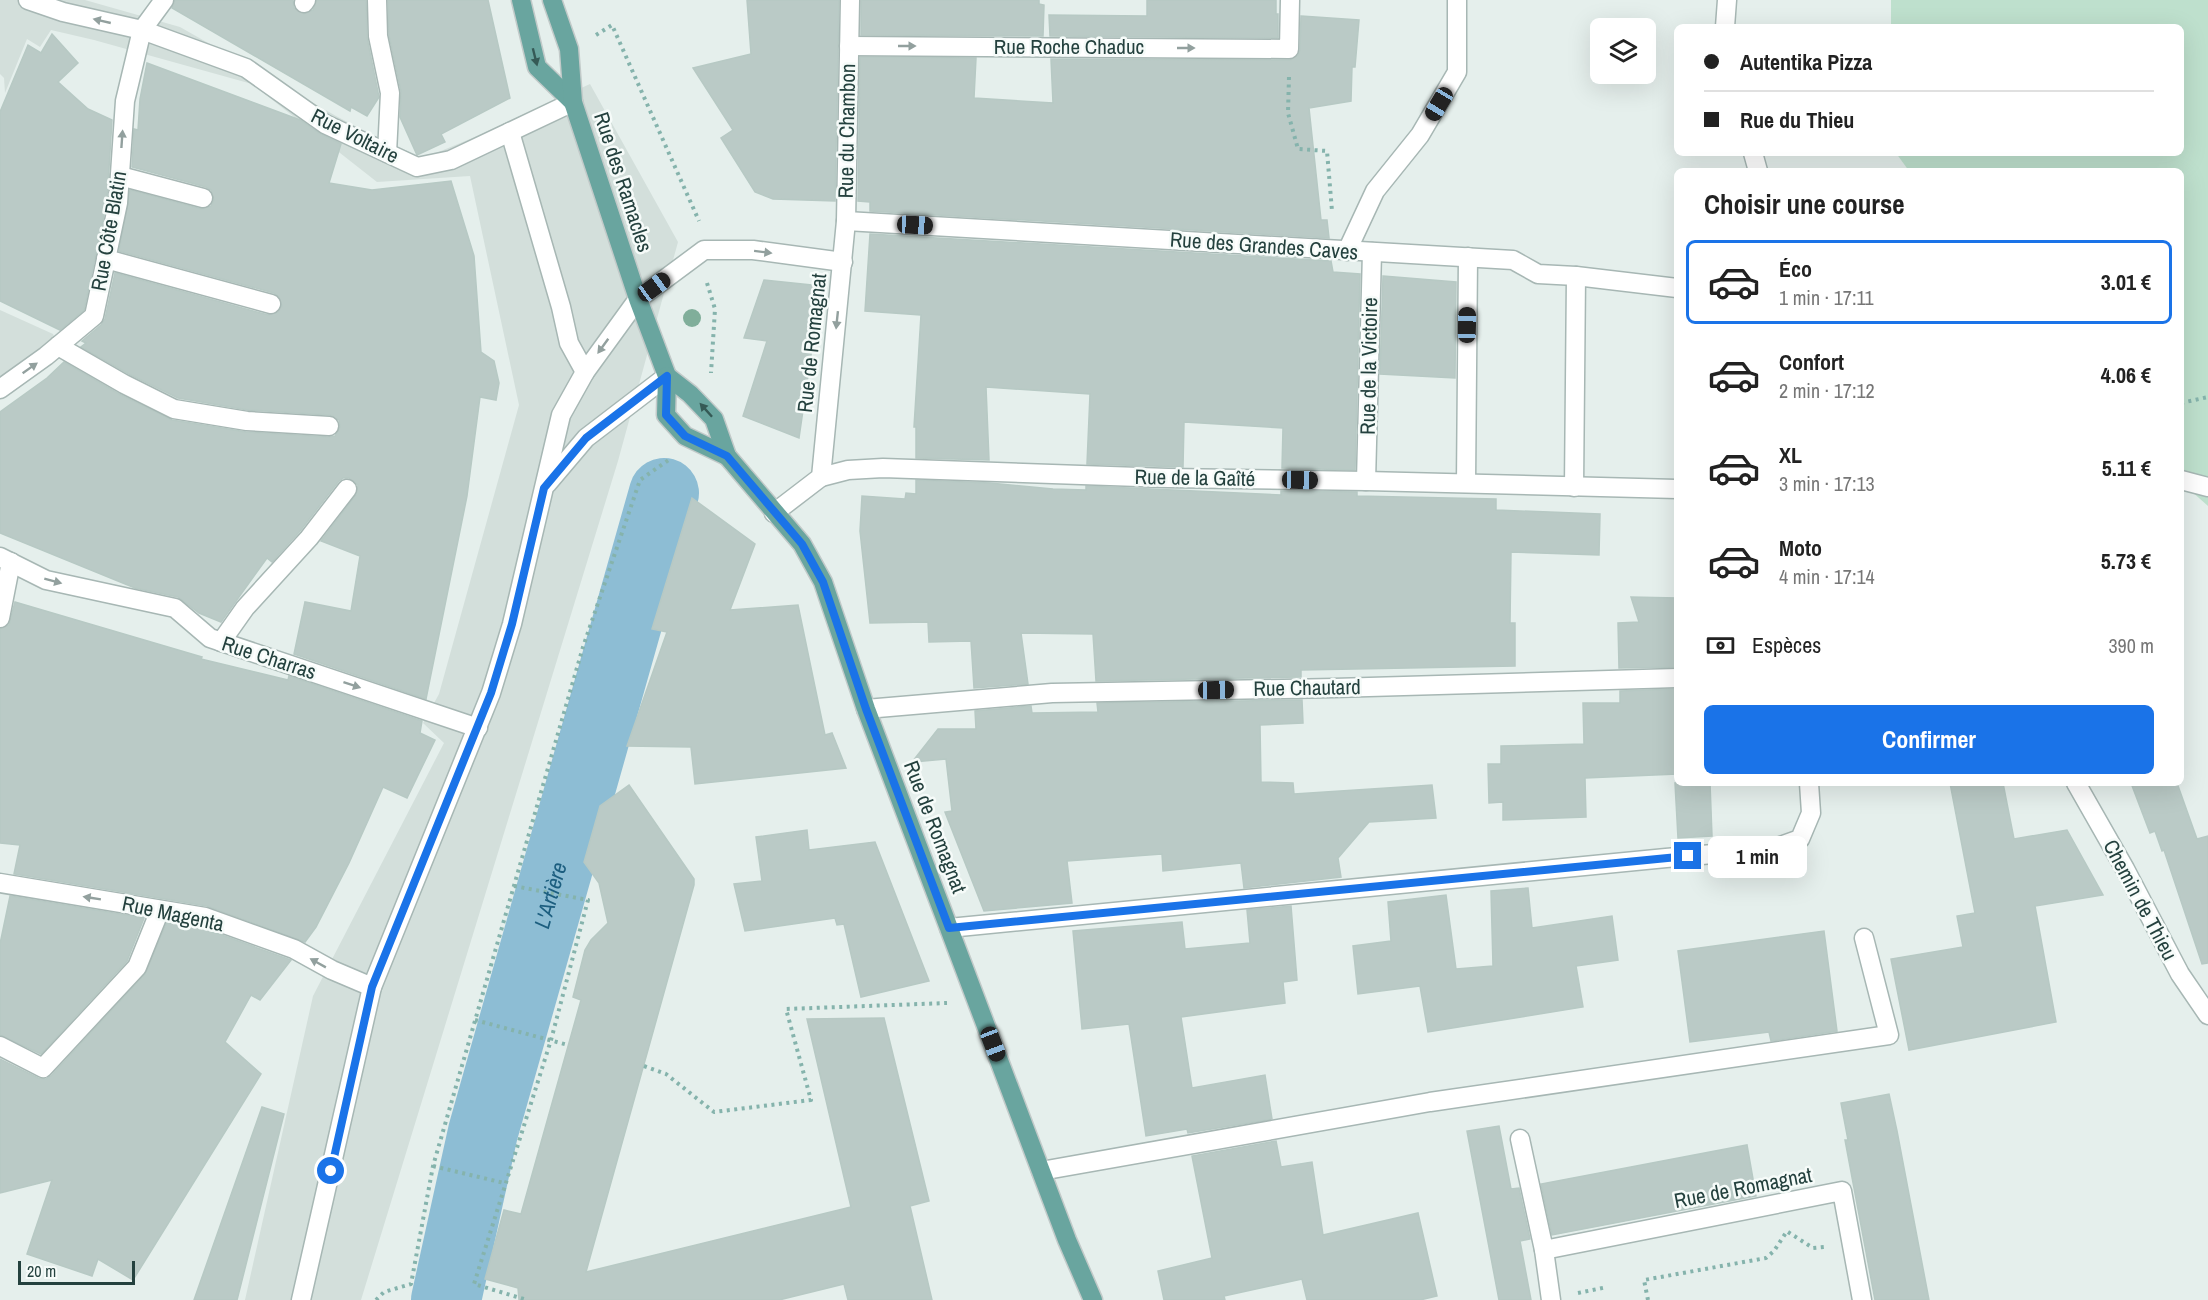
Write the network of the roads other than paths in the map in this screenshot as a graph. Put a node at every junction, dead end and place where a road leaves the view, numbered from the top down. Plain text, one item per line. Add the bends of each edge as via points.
1 (28, 0) edge
2 (164, 0) edge
3 (377, 0) edge
4 (521, 0) edge
5 (552, 0) edge
6 (850, 0) edge
7 (1290, 0) edge
8 (1457, 0) edge
9 (1727, 0) edge
10 (1725, 24) edge
11 (142, 30) junction
12 (849, 46) junction
13 (573, 102) junction
14 (510, 132) junction
15 (387, 153) junction
16 (120, 176) junction
17 (203, 198) dead end
18 (846, 221) junction
19 (1340, 250) junction
20 (1372, 252) junction
21 (1468, 257) junction
22 (106, 259) junction
23 (843, 262) junction
24 (1576, 276) junction
25 (1674, 288) edge
26 (638, 299) junction
27 (271, 303) dead end
28 (58, 346) junction
29 (585, 372) junction
30 (667, 376) junction
31 (0, 389) edge
32 (329, 426) dead end
33 (727, 456) junction
34 (821, 477) junction
35 (1366, 480) junction
36 (2184, 481) edge
37 (1466, 483) junction
38 (1574, 487) junction
39 (2208, 487) edge
40 (544, 488) junction
41 (347, 489) dead end
42 (1674, 489) edge
43 (774, 513) junction
44 (6, 560) edge
45 (0, 618) edge
46 (221, 642) junction
47 (1674, 678) edge
48 (866, 709) junction
49 (478, 728) junction
50 (1809, 786) edge
51 (2078, 786) edge
52 (0, 883) edge
53 (160, 910) junction
54 (949, 928) junction
55 (1864, 938) dead end
56 (372, 987) junction
57 (2208, 1015) edge
58 (0, 1046) edge
59 (1520, 1139) dead end
60 (1041, 1171) junction
61 (1544, 1250) junction
62 (301, 1300) edge
63 (1093, 1300) edge
64 (1551, 1300) edge
65 (1862, 1300) edge

11 -> 1 street, Rue Voltaire
2 - 11 street, Rue Côte Blatin
3 - 15 street via 378,36 390,93
4 -> 13 main road, Rue des Ramacles via 537,67
5 - 13 main road, Rue des Ramacles via 569,49
6 - 12 street, Rue du Chambon
12 -> 7 street, Rue Roche Chaduc via 1290,49
8 - 19 street via 1457,72 1420,135 1375,192
9 - 10 street
11 - 15 street, Rue Voltaire via 246,68 325,124
16 -> 11 street, Rue Côte Blatin via 125,101
12 - 18 street, Rue du Chambon
13 - 14 street, Rue Voltaire
13 - 26 main road, Rue des Ramacles
14 - 15 street, Rue Voltaire via 451,160 417,167
14 - 29 street via 569,343
16 - 17 street
16 - 22 street, Rue Côte Blatin
18 - 19 street, Rue des Grandes Caves
18 - 23 street, Rue du Chambon
19 - 20 street, Rue des Grandes Caves
20 - 21 street, Rue des Grandes Caves
20 - 35 street, Rue de la Victoire
21 - 24 street, Rue des Grandes Caves via 1513,260 1538,274
21 - 37 street
22 - 27 street
22 - 28 street, Rue Côte Blatin via 93,316
26 -> 23 street via 704,250 753,250
23 -> 34 street, Rue de Romagnat
24 - 25 street, Rue des Grandes Caves
24 - 38 street
26 -> 29 street
26 - 30 main road, Rue des Ramacles
31 -> 28 street, Rue Côte Blatin
28 - 32 street via 174,409 247,422
29 - 40 street via 561,415
33 -> 30 main road, Rue de Romagnat via 714,419
30 - 33 main road, Rue de Romagnat via 666,415 685,436
30 - 40 street via 586,438
33 - 43 main road, Rue de Romagnat
34 - 35 street, Rue de la Gaîté via 848,470 883,468
34 - 43 street
35 - 37 street, Rue de la Gaîté
36 - 39 street
37 - 38 street, Rue de la Gaîté
38 - 42 street, Rue de la Gaîté
40 - 49 street via 512,624
41 - 46 street via 309,538 245,608
43 - 48 main road, Rue de Romagnat via 802,544 823,582
44 - 45 street
44 -> 46 street, Rue Charras via 46,580 175,608 210,638
46 -> 49 street, Rue Charras
47 - 48 street, Rue Chautard via 1053,693
48 - 54 main road, Rue de Romagnat
49 - 56 street
50 - 54 street via 1811,813 1800,839 1772,849
51 - 57 street, Chemin de Thieu via 2180,974
53 -> 52 street, Rue Magenta
56 -> 53 street, Rue Magenta via 294,949 205,917
53 - 58 street via 137,967 43,1068
54 - 60 main road, Rue de Romagnat
55 - 60 street via 1889,1035 1430,1102
56 - 62 street
59 - 61 street
60 - 63 main road, Rue de Romagnat
61 - 64 street
61 - 65 street, Rue de Romagnat via 1842,1191

